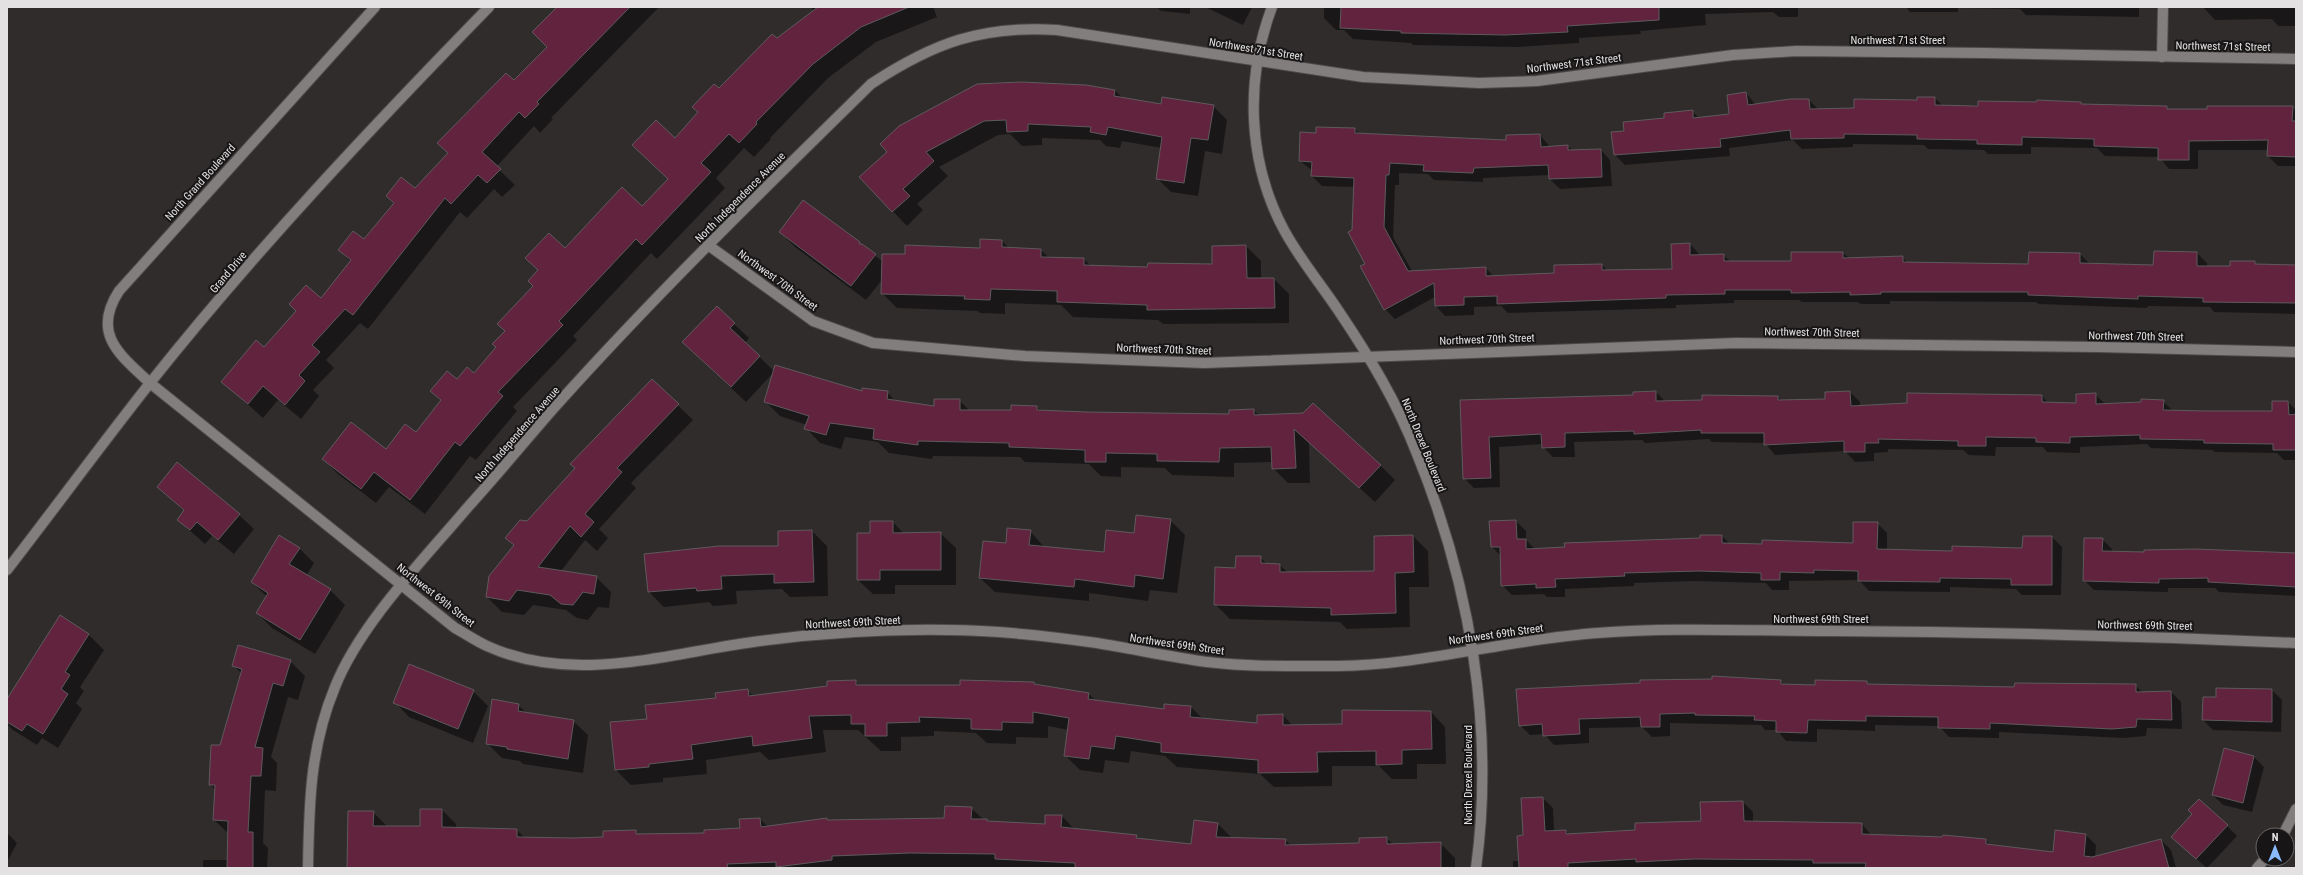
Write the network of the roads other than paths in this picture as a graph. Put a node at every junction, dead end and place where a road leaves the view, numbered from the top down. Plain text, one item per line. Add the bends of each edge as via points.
1 (375, 7) edge
2 (488, 7) edge
3 (1272, 7) edge
4 (2163, 7) edge
5 (2162, 57) junction
6 (2296, 60) edge
7 (1257, 62) junction
8 (871, 84) joint
9 (708, 245) junction
10 (2296, 352) edge
11 (1369, 356) junction
12 (150, 383) junction
13 (7, 570) edge
14 (402, 584) junction
15 (2296, 643) edge
16 (1472, 649) junction
17 (2296, 809) edge
18 (2287, 827) edge
19 (308, 868) edge
20 (1476, 868) edge

1 - 12 street, North Grand Boulevard via 184,217 111,303 108,317 111,342 118,353
2 - 12 street, Grand Drive via 343,159
3 - 7 street, North Drexel Boulevard
4 - 5 street
5 - 6 street, Northwest 71st Street
5 - 7 street, Northwest 71st Street via 1796,51 1733,55 1537,81 1480,83 1363,77
7 - 8 street, Northwest 71st Street via 1088,34 1027,28 961,38 899,66
7 - 11 street, North Drexel Boulevard via 1253,100 1254,130 1260,166 1270,198 1284,229
8 - 9 street, North Independence Avenue
9 - 11 street, Northwest 70th Street via 813,321 873,343 1026,356 1204,363
9 - 14 street, North Independence Avenue via 555,408
10 - 11 street, Northwest 70th Street via 1736,343
11 - 16 street, North Drexel Boulevard via 1390,393 1418,454 1451,547
12 - 13 street, Grand Drive
12 - 14 street, Northwest 69th Street
14 - 16 street, Northwest 69th Street via 455,628 484,645 509,655 559,665 630,662 754,642 849,632 949,630 1054,638 1209,662 1261,666 1345,666
14 - 19 street, North Independence Avenue via 354,649 335,685 322,721 313,756 309,795
15 - 16 street, Northwest 69th Street via 1918,632 1695,631 1596,632
16 - 20 street, North Drexel Boulevard via 1482,740 1482,801
17 - 18 street

